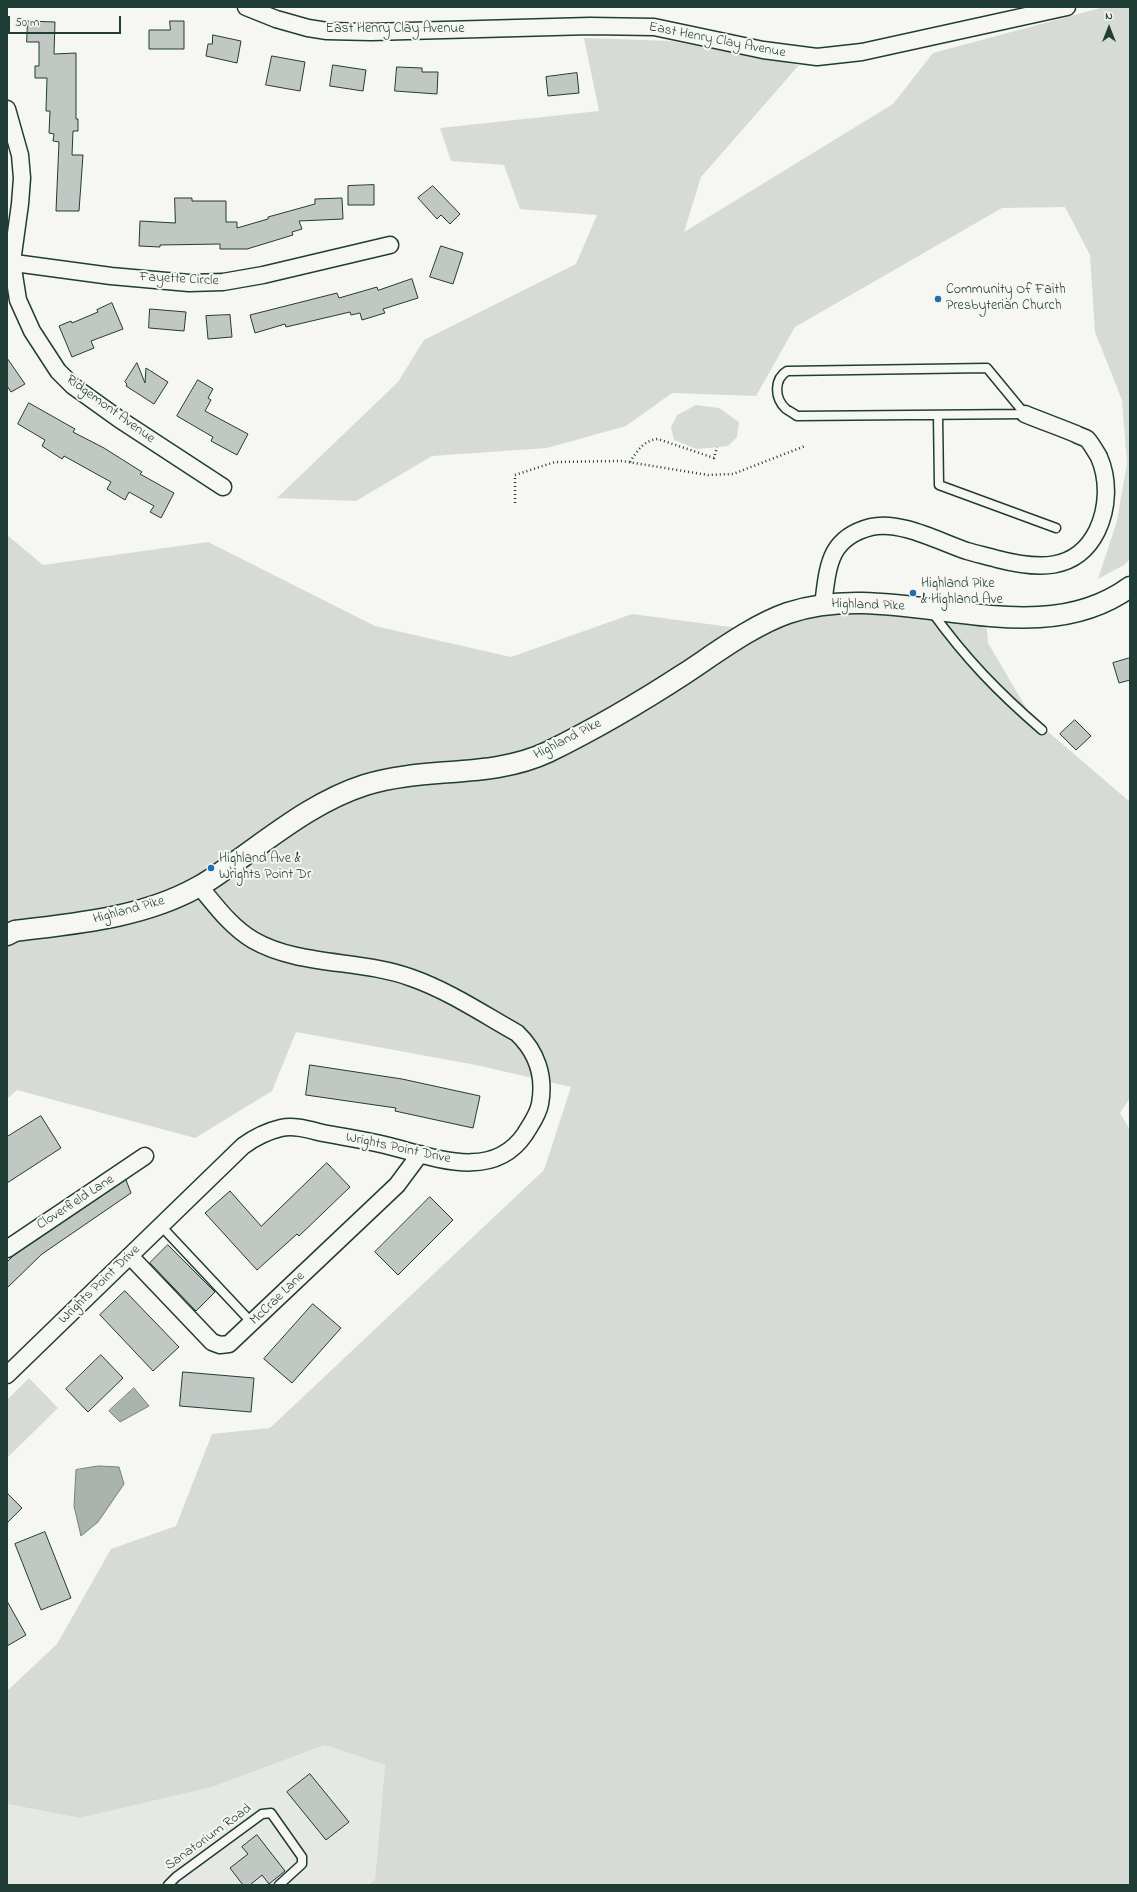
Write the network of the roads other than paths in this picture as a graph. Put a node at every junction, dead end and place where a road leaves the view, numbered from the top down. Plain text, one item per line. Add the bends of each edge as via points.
1 (246, 7) edge
2 (1067, 7) edge
3 (7, 109) edge
4 (390, 245) dead end
5 (9, 262) edge
6 (1025, 414) junction
7 (938, 416) junction
8 (223, 487) dead end
9 (1056, 528) dead end
10 (1130, 587) edge
11 (823, 604) junction
12 (931, 609) junction
13 (1042, 730) dead end
14 (200, 887) junction
15 (7, 935) edge
16 (420, 1154) junction
17 (145, 1156) dead end
18 (161, 1226) junction
19 (7, 1249) edge
20 (130, 1256) junction
21 (253, 1324) junction
22 (7, 1375) edge
23 (168, 1885) edge
24 (279, 1885) edge

1 - 2 street, East Henry Clay Avenue via 276,19 327,31 654,27 762,50 817,57 862,52
3 - 5 street via 20,155 22,178
4 - 5 street, Fayette Circle via 223,282 182,283
5 - 8 street, Ridgemont Avenue via 18,300 32,331 58,371 73,386 119,420
6 - 7 lane
6 - 7 lane via 987,368 788,371 781,374 778,380 778,397 785,408 797,416
6 - 11 street via 1087,440 1098,456 1104,471 1106,487 1100,524 1091,542 1078,554 1060,564 1025,566 969,552 916,532 893,527 873,527 854,533 834,550 829,562
7 - 9 lane via 939,485
10 - 12 street, Highland Pike via 1090,607 1043,617 986,616
11 - 12 street, Highland Pike via 884,603
11 - 14 street, Highland Pike via 787,613 745,634 598,726 529,760 492,768 396,778 365,785 334,798 294,821
12 - 13 lane via 974,666
14 - 15 street, Highland Pike via 144,910 85,922 15,931
14 - 16 street, Wrights Point Drive via 229,921 264,945 288,954 372,967 412,978 517,1033 524,1040 535,1056 541,1073 541,1095 536,1117 512,1149 498,1158 475,1163 448,1161
16 - 18 street, Wrights Point Drive via 298,1128 282,1128 254,1138 243,1146
16 - 21 street, McCrae Lane via 397,1185
17 - 19 street, Cloverfield Lane
18 - 20 street, Wrights Point Drive
18 - 21 lane
20 - 21 street, McCrae Lane via 212,1342 220,1345 229,1344
20 - 22 street, Wrights Point Drive
23 - 24 lane, Sanatorium Road via 262,1814 271,1813 302,1857 302,1864

